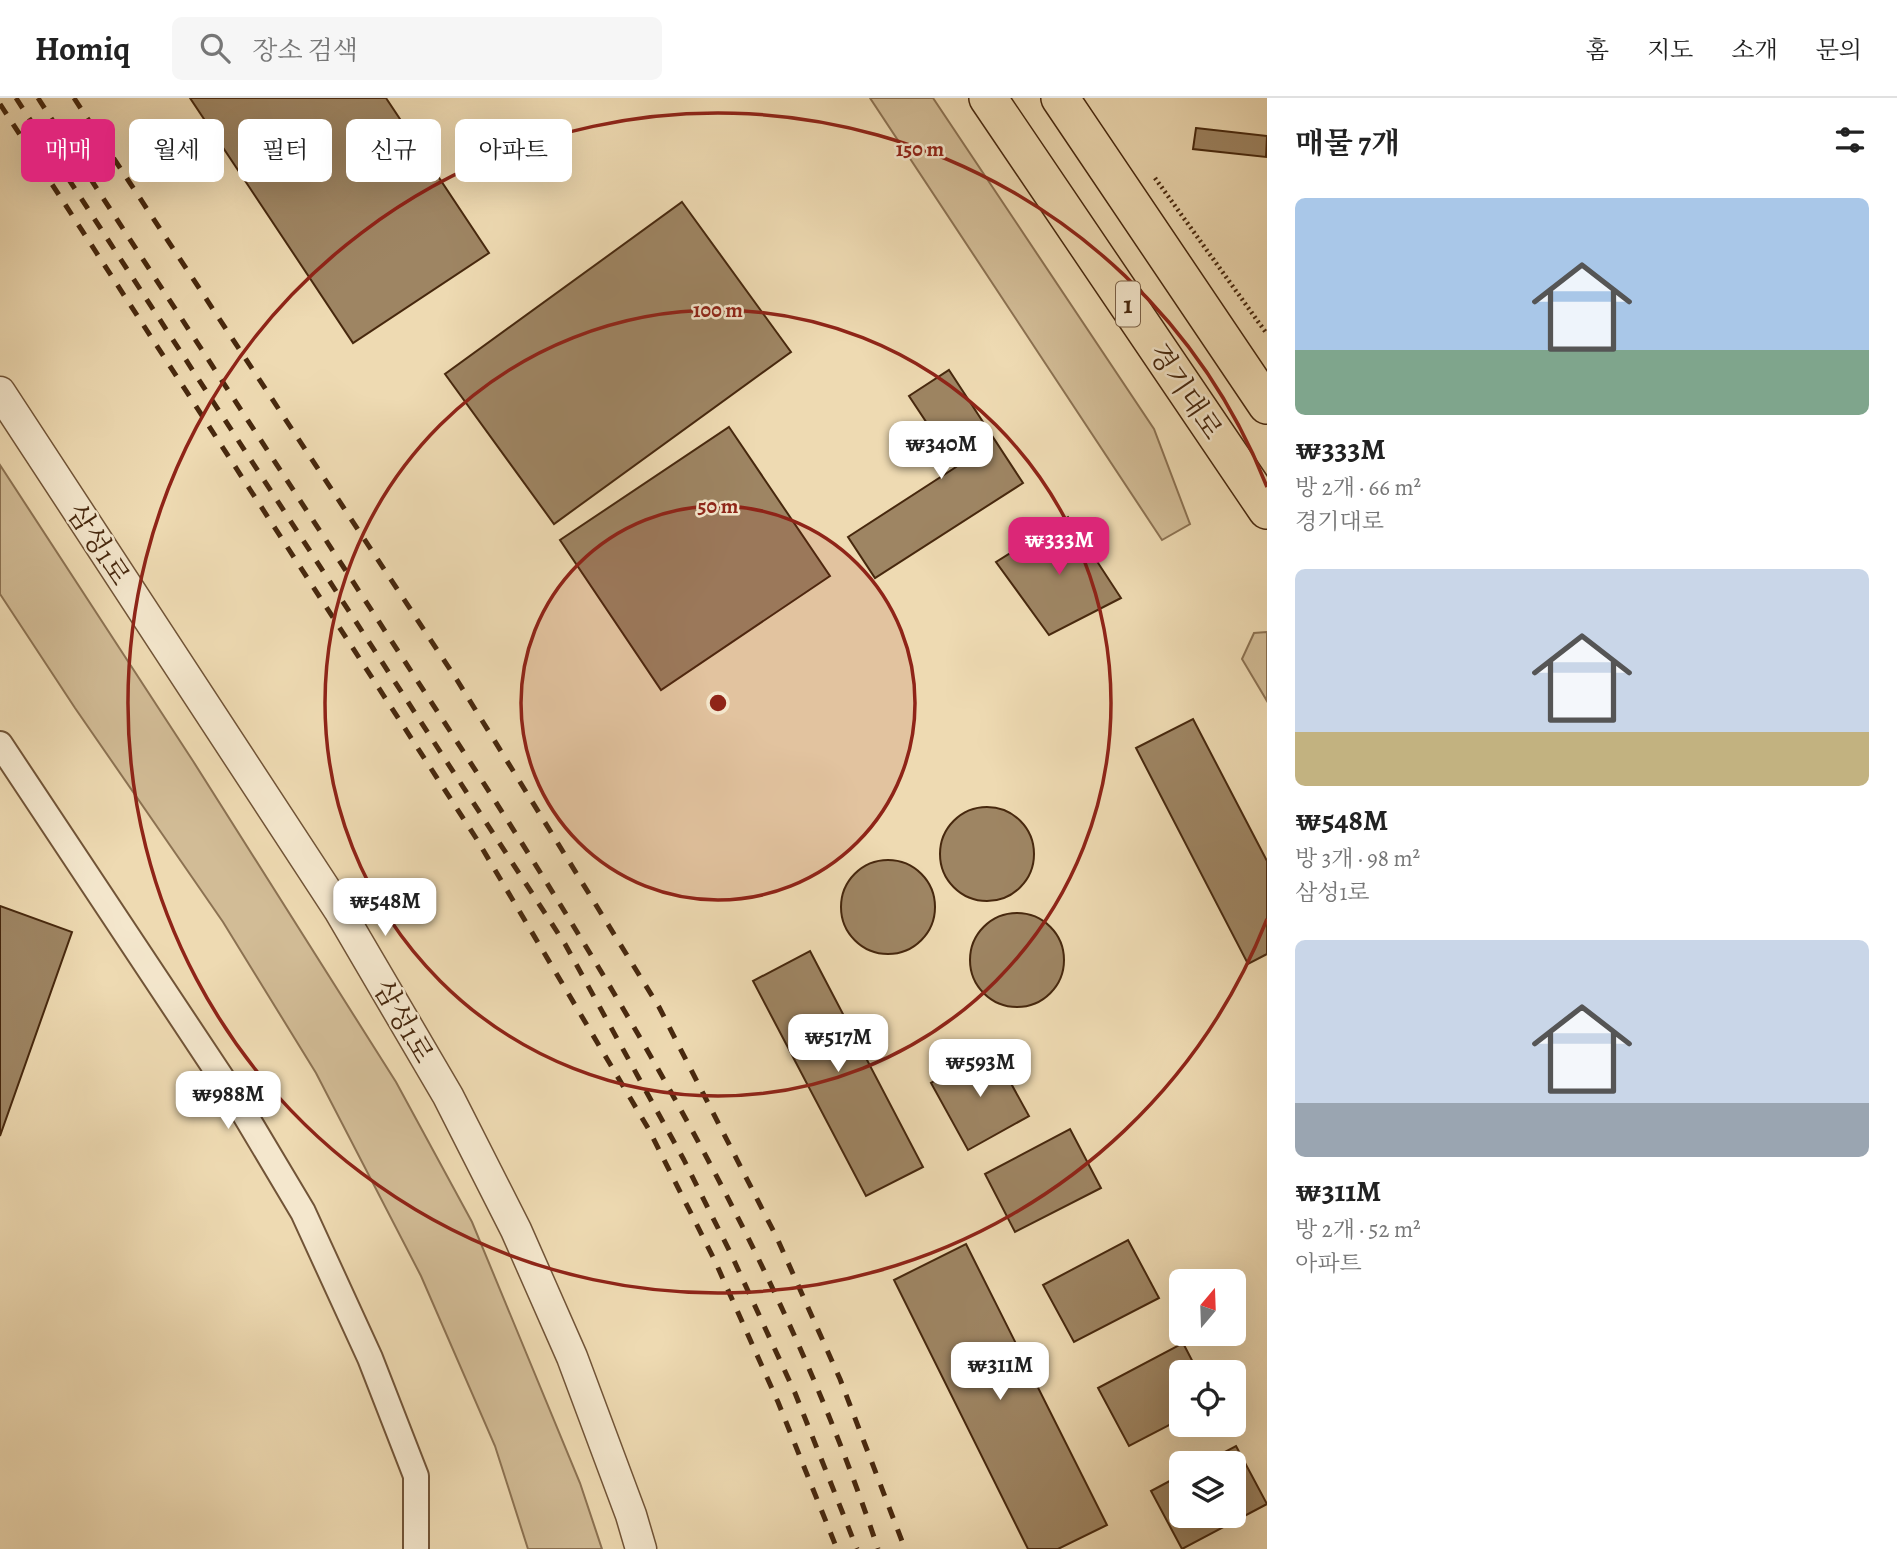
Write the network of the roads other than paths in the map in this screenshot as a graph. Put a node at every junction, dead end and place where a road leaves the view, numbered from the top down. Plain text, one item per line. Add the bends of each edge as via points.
1 (988, 98) edge
2 (1060, 98) edge
3 (0, 392) edge
4 (1267, 405) edge
5 (1267, 510) edge
6 (0, 744) edge
7 (416, 1549) edge
8 (641, 1549) edge

1 - 5 main road, 경기대로 / 1
2 - 4 main road, 1
3 - 8 street, 삼성1로 via 339,910 448,1096 516,1230 572,1357
6 - 7 street via 235,1098 303,1212 370,1358 416,1476

